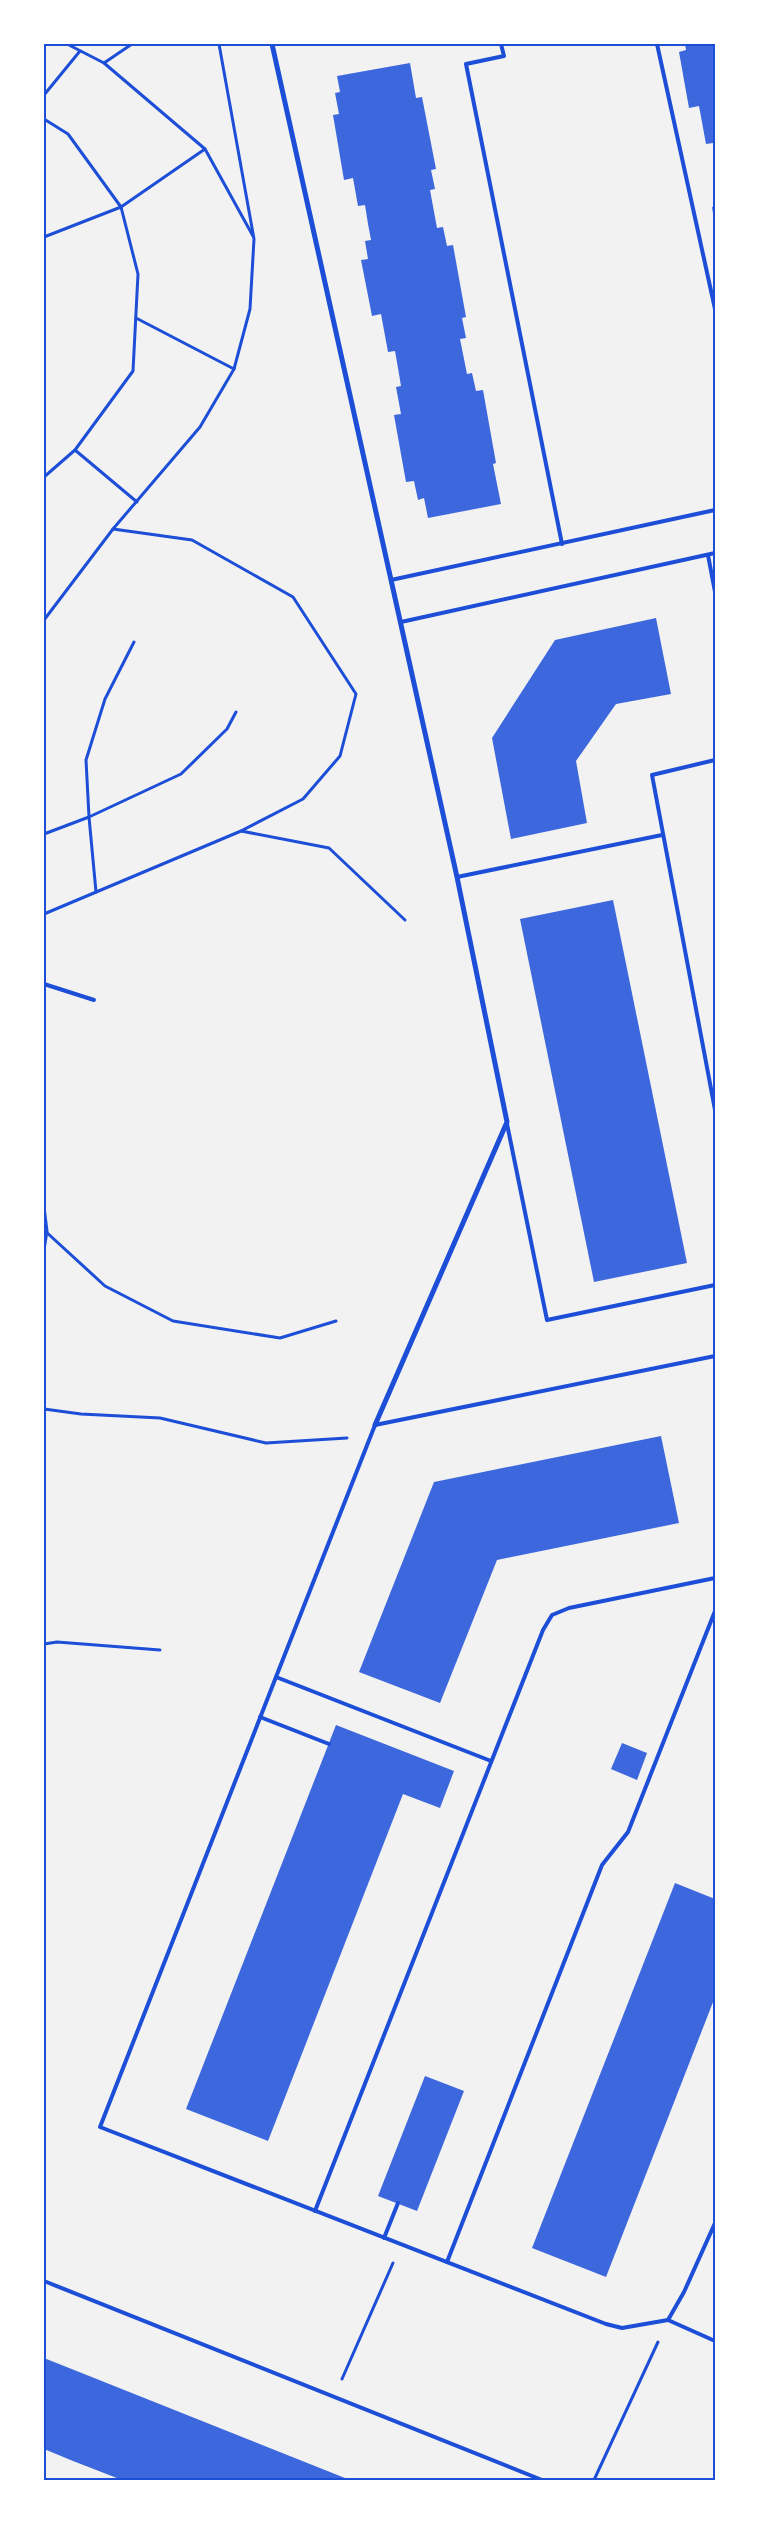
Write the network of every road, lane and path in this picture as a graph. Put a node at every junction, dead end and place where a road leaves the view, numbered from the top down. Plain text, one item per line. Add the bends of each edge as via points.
1 (67, 44) edge
2 (132, 44) edge
3 (219, 44) edge
4 (272, 44) edge
5 (501, 44) edge
6 (657, 44) edge
7 (80, 50) junction
8 (104, 63) junction
9 (44, 95) edge
10 (44, 119) edge
11 (205, 149) junction
12 (121, 207) junction
13 (44, 237) edge
14 (254, 239) junction
15 (715, 310) edge
16 (136, 318) junction
17 (234, 369) junction
18 (75, 450) junction
19 (44, 477) edge
20 (137, 502) junction
21 (715, 510) edge
22 (113, 529) junction
23 (562, 544) junction
24 (715, 553) edge
25 (708, 555) junction
26 (391, 580) junction
27 (715, 592) edge
28 (44, 620) edge
29 (401, 622) junction
30 (134, 642) dead end
31 (236, 712) dead end
32 (715, 760) edge
33 (89, 817) junction
34 (241, 831) junction
35 (44, 834) edge
36 (662, 835) junction
37 (457, 877) junction
38 (96, 892) junction
39 (44, 914) edge
40 (405, 920) dead end
41 (44, 984) edge
42 (94, 1000) dead end
43 (715, 1110) edge
44 (507, 1122) junction
45 (44, 1207) edge
46 (45, 1230) edge
47 (44, 1250) edge
48 (715, 1285) edge
49 (336, 1321) dead end
50 (715, 1356) edge
51 (44, 1409) edge
52 (375, 1426) junction
53 (370, 1437) junction
54 (715, 1578) edge
55 (715, 1611) edge
56 (44, 1644) edge
57 (160, 1650) dead end
58 (276, 1677) junction
59 (260, 1717) junction
60 (329, 1744) dead end
61 (491, 1761) junction
62 (398, 2203) dead end
63 (315, 2211) junction
64 (715, 2223) edge
65 (384, 2238) junction
66 (402, 2244) junction
67 (447, 2262) junction
68 (44, 2281) edge
69 (668, 2320) junction
70 (715, 2341) edge
71 (334, 2397) junction
72 (542, 2480) edge
73 (594, 2480) edge

1 - 7 path
2 - 8 path
3 - 14 path
4 - 26 street
5 - 23 lane via 504,56 466,64
6 - 15 lane
7 - 8 path
7 - 9 path
8 - 11 path
10 - 12 path via 68,134
11 - 12 path
11 - 14 path
12 - 13 path
12 - 16 path via 138,274
14 - 17 path via 250,309
16 - 17 path
16 - 18 path via 132,371
17 - 20 path via 200,427
18 - 19 path
18 - 20 path
20 - 22 path
21 - 23 lane
22 - 28 path
22 - 34 path via 192,540 292,597 356,694 340,756 303,799
23 - 26 lane
24 - 25 lane
25 - 27 lane
25 - 29 lane
26 - 29 street
29 - 37 street
30 - 33 path via 105,699 86,760
31 - 33 path via 227,729 181,774
32 - 36 lane via 652,774
33 - 35 path
33 - 38 path
34 - 38 path
34 - 40 path via 329,848
36 - 37 lane
36 - 43 lane
37 - 44 street
38 - 39 path
41 - 42 lane
44 - 48 lane via 547,1320
44 - 52 street
45 - 46 path
46 - 47 path
46 - 49 path via 105,1286 173,1321 280,1338
50 - 52 lane
51 - 53 path via 160,1418 266,1443
52 - 53 lane
53 - 58 lane
54 - 61 lane via 569,1608 552,1615 543,1630
55 - 67 lane via 628,1832 602,1865
56 - 57 path via 57,1642
58 - 59 lane
58 - 61 lane
59 - 60 lane
59 - 63 lane via 100,2127
61 - 63 lane
62 - 65 lane
63 - 65 lane
64 - 69 lane
65 - 66 lane
66 - 67 lane
66 - 71 path
67 - 69 lane via 606,2324 631,2327
68 - 71 lane
69 - 70 lane
69 - 73 path
71 - 72 lane

